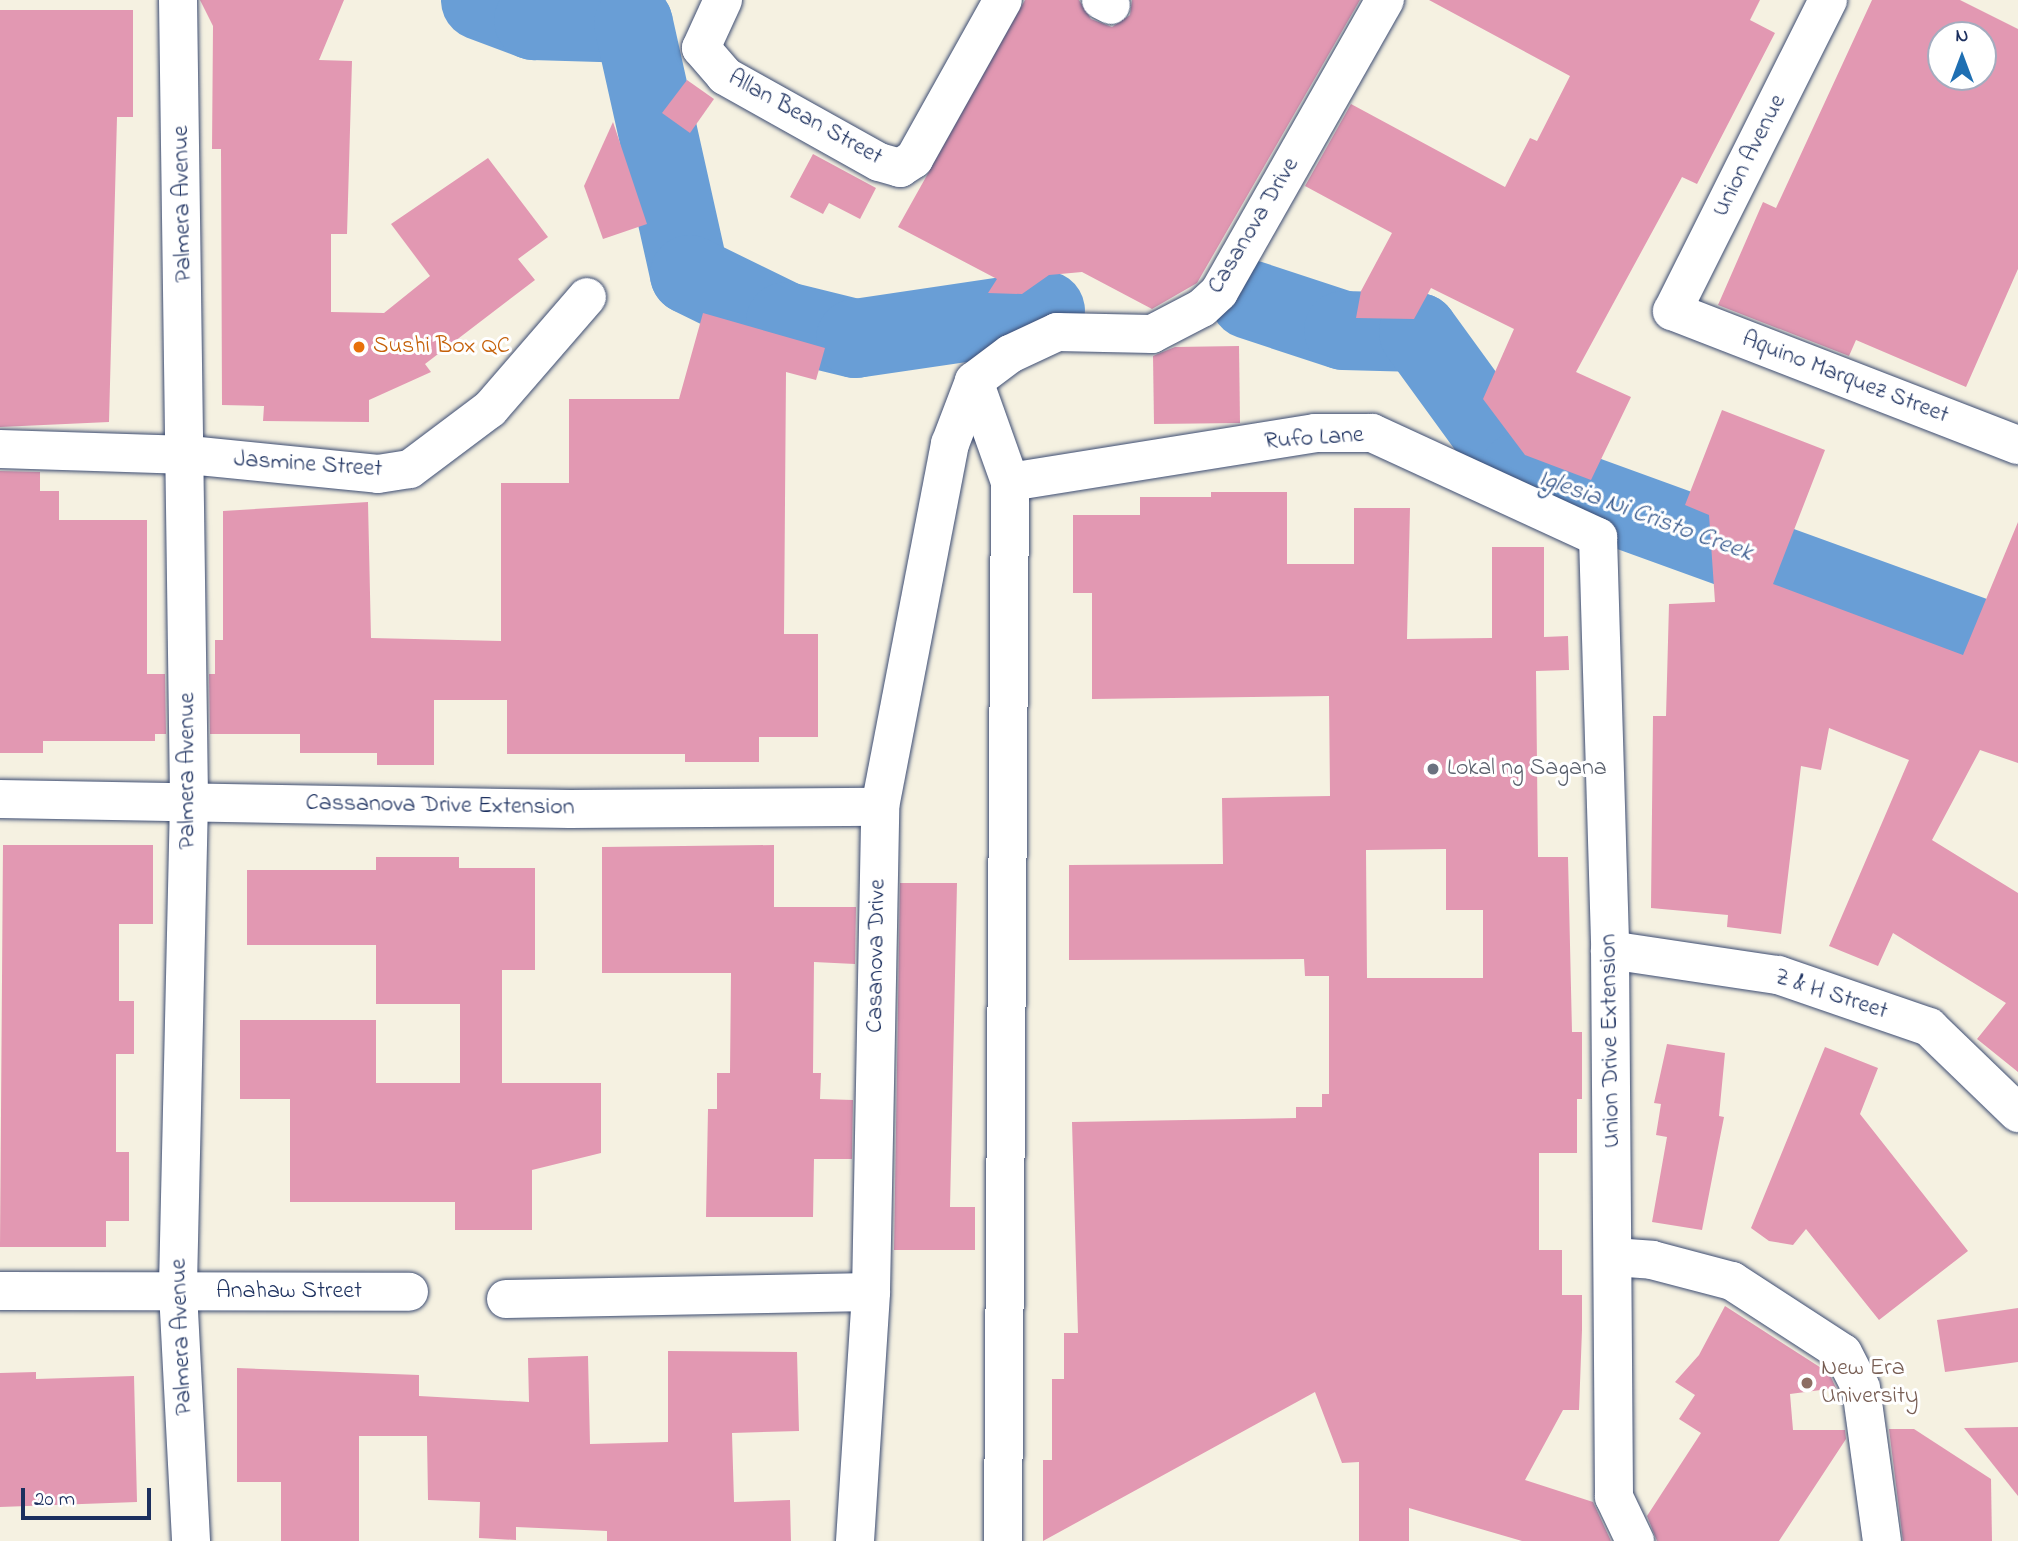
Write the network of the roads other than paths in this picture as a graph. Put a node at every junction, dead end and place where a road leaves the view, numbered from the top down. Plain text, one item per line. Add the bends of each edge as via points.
1 (178, 0) edge
2 (723, 0) edge
3 (1003, 0) edge
4 (1385, 0) edge
5 (1828, 0) edge
6 (587, 297) dead end
7 (1672, 311) joint
8 (974, 381) junction
9 (2018, 445) edge
10 (0, 449) edge
11 (189, 455) junction
12 (1010, 482) junction
13 (1598, 537) joint
14 (0, 799) edge
15 (189, 801) junction
16 (880, 807) junction
17 (1610, 950) junction
18 (2018, 1113) edge
19 (1613, 1257) junction
20 (0, 1291) edge
21 (178, 1292) junction
22 (409, 1292) dead end
23 (871, 1292) junction
24 (506, 1299) dead end
25 (191, 1541) edge
26 (855, 1541) edge
27 (1003, 1541) edge
28 (1634, 1541) edge
29 (1882, 1541) edge

1 - 11 street, Palmera Avenue
2 - 3 street, Allan Bean Street via 701,48 725,76 879,162 900,168 914,159
4 - 8 street, Casanova Drive via 1219,292 1202,308 1152,334 1057,332
5 - 7 street, Union Avenue
6 - 11 street, Jasmine Street via 490,409 410,469 378,474
7 - 9 street, Aquino Marquez Street
8 - 12 street
8 - 16 street, Casanova Drive via 950,443
10 - 11 street, Jasmine Street
11 - 15 street, Palmera Avenue
12 - 13 street, Rufo Lane via 1315,433 1372,433
12 - 27 street
13 - 17 street, Union Drive Extension
14 - 15 street, Cassanova Drive Extension
15 - 16 street, Cassanova Drive Extension via 570,809
15 - 21 street, Palmera Avenue
16 - 23 street, Casanova Drive
17 - 18 street, Z & H Street via 1778,975 1928,1027
17 - 19 street, Union Drive Extension
19 - 28 street, Union Drive Extension via 1614,1497
19 - 29 street via 1652,1260 1732,1282 1843,1353 1861,1388
20 - 21 street, Anahaw Street
21 - 22 street, Anahaw Street
21 - 25 street, Palmera Avenue
23 - 24 street
23 - 26 street, Casanova Drive

